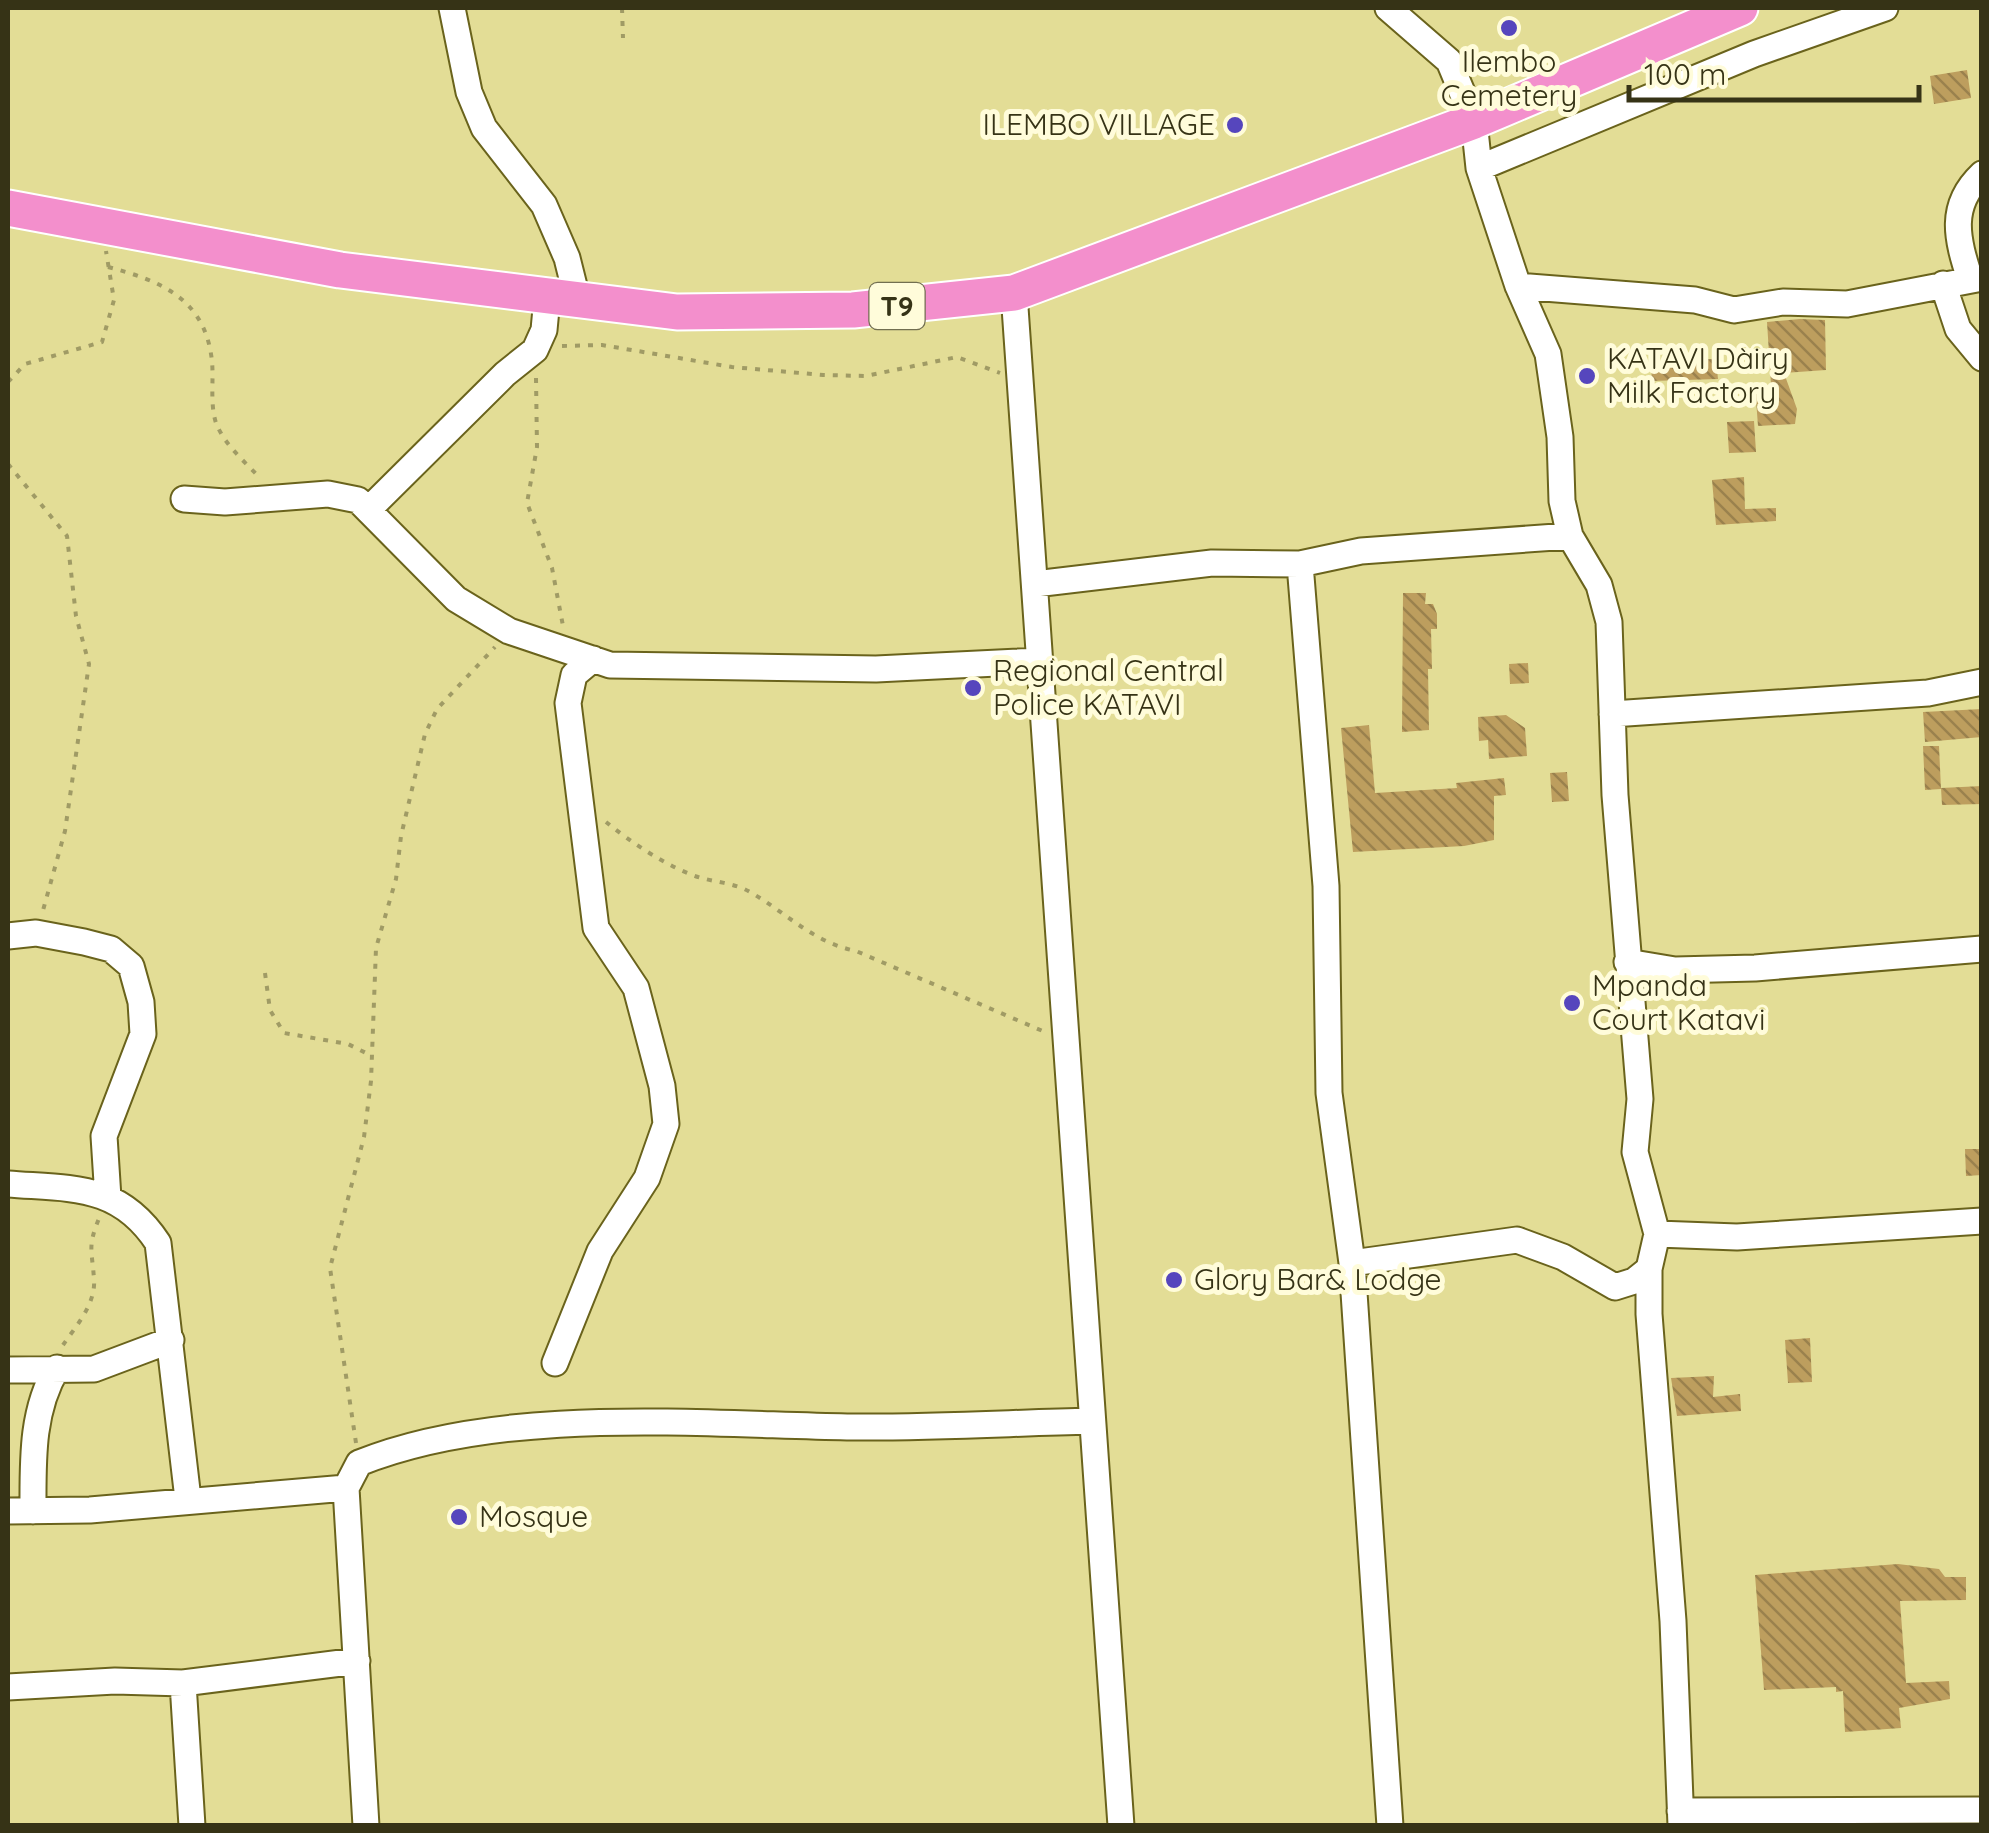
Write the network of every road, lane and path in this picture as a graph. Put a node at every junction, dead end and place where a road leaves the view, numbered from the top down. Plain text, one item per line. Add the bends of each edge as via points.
1 (452, 8) edge
2 (622, 8) edge
3 (1388, 8) edge
4 (1740, 8) edge
5 (1885, 8) edge
6 (623, 38) dead end
7 (1474, 121) junction
8 (1479, 168) junction
9 (1982, 174) edge
10 (8, 208) edge
11 (106, 226) junction
12 (108, 267) junction
13 (1976, 278) edge
14 (1944, 284) junction
15 (1518, 286) junction
16 (1014, 293) junction
17 (563, 300) junction
18 (535, 354) junction
19 (1982, 358) edge
20 (1020, 376) junction
21 (8, 382) edge
22 (8, 464) edge
23 (276, 496) junction
24 (184, 499) dead end
25 (370, 508) junction
26 (1570, 536) junction
27 (1300, 564) junction
28 (1035, 584) junction
29 (509, 632) junction
30 (568, 650) junction
31 (593, 659) junction
32 (1038, 662) junction
33 (1982, 682) edge
34 (1612, 714) junction
35 (583, 803) junction
36 (36, 933) junction
37 (8, 936) edge
38 (1982, 950) edge
39 (1627, 962) junction
40 (265, 973) dead end
41 (1068, 1041) junction
42 (372, 1056) junction
43 (8, 1184) edge
44 (108, 1198) junction
45 (1982, 1221) edge
46 (1658, 1234) junction
47 (1352, 1263) junction
48 (1648, 1269) junction
49 (171, 1340) junction
50 (555, 1363) dead end
51 (53, 1369) junction
52 (8, 1370) edge
53 (1090, 1420) junction
54 (359, 1463) junction
55 (346, 1488) junction
56 (188, 1500) junction
57 (20, 1511) edge
58 (356, 1661) junction
59 (182, 1683) junction
60 (8, 1687) edge
61 (1982, 1810) edge
62 (1680, 1818) edge
63 (192, 1826) edge
64 (366, 1826) edge
65 (1121, 1826) edge
66 (1390, 1826) edge

1 - 17 street via 469,92 484,128 544,205 567,258
2 - 6 path
3 - 7 street via 1448,61
4 - 7 highway, T9
5 - 8 street via 1754,54
7 - 8 street
7 - 16 highway, T9
8 - 15 street
9 - 13 street via 1962,198 1955,222
10 - 11 highway, T9
11 - 12 path
11 - 17 highway, T9 via 340,270
12 - 21 path via 114,300 102,342 25,364
12 - 23 path via 144,276 188,301 211,352 216,423
13 - 14 street
14 - 15 street via 1847,304 1784,302 1734,310 1694,300
14 - 19 street via 1958,329
15 - 26 street via 1548,354
16 - 17 highway, T9 via 853,310 677,312
16 - 20 street
17 - 18 street
18 - 20 path via 578,344 732,367 866,376 957,357
18 - 25 street
18 - 30 path via 538,435 527,503 552,568
20 - 28 street
22 - 36 path via 67,536 76,616 90,664 65,832
23 - 24 street
23 - 25 street via 328,494
25 - 29 street via 456,599
26 - 27 street via 1361,551
26 - 34 street via 1598,584 1608,622
27 - 28 street via 1212,563
27 - 47 street via 1326,886 1329,1093
28 - 32 street
29 - 30 street
29 - 42 path via 436,710 425,734 376,948
30 - 31 street
31 - 32 street via 876,669
31 - 35 street via 569,686
32 - 41 street
33 - 34 street via 1928,692
34 - 39 street
35 - 41 path via 626,839 694,876 748,890 790,924 835,947
35 - 50 street via 596,928 636,988 666,1124 647,1178 600,1251
36 - 37 street
36 - 44 street via 110,950 131,966 137,984 143,1034 104,1136
38 - 39 street via 1755,968 1656,969
39 - 46 street via 1640,1099 1636,1152
40 - 42 path via 270,1010 284,1033 348,1044
41 - 53 street
42 - 54 path via 355,1183 330,1268
43 - 44 street via 79,1187
44 - 49 street via 158,1243
44 - 51 path via 88,1243 91,1299
45 - 46 street via 1737,1237
46 - 48 street
47 - 48 street via 1517,1240 1615,1287
47 - 66 street
48 - 62 street
49 - 51 street via 110,1365
49 - 56 street
51 - 52 street
51 - 57 street
53 - 54 street via 852,1427 649,1421 439,1436
53 - 65 street
54 - 55 street
55 - 56 street
55 - 58 street
56 - 57 street
58 - 59 street
58 - 64 street
59 - 60 street
59 - 63 street
61 - 62 street

